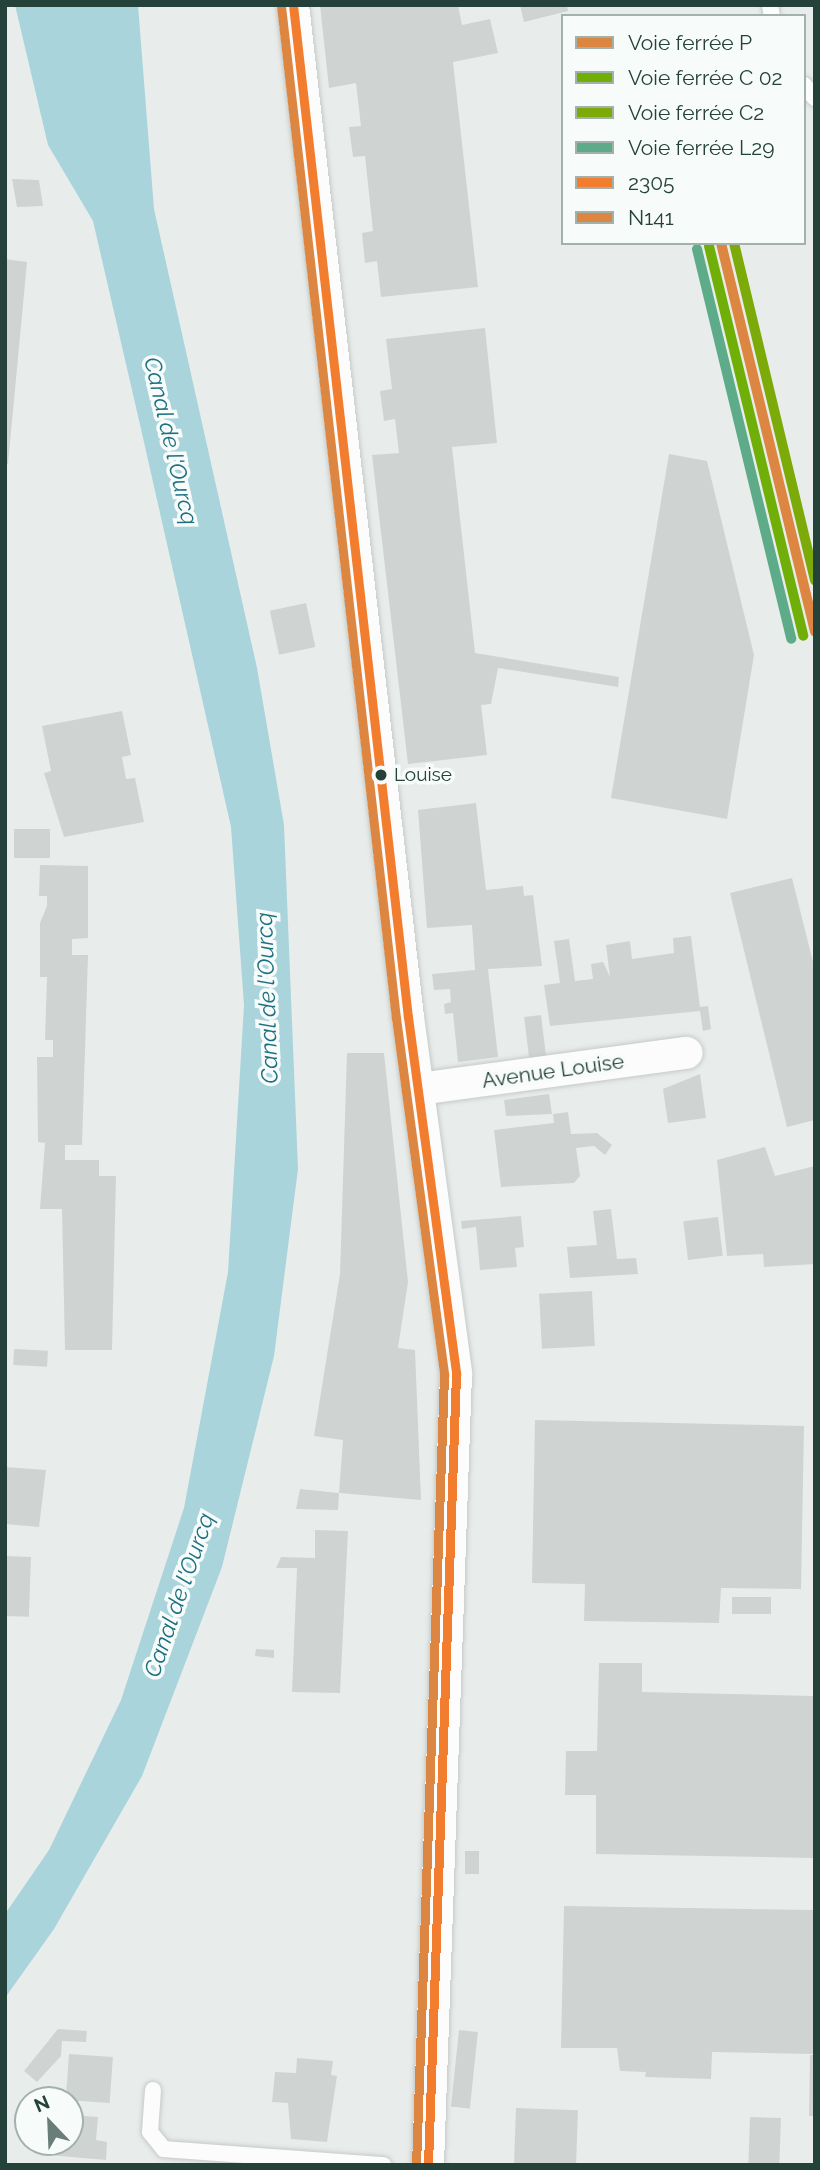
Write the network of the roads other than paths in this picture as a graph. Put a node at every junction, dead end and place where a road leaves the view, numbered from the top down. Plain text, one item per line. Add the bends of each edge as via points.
1 (293, 5) edge
2 (687, 1053) dead end
3 (419, 1089) junction
4 (153, 2090) dead end
5 (383, 2165) edge
6 (428, 2165) edge

1 - 3 street
2 - 3 street, Avenue Louise
3 - 6 street via 456,1374
4 - 5 lane via 150,2132 164,2150

